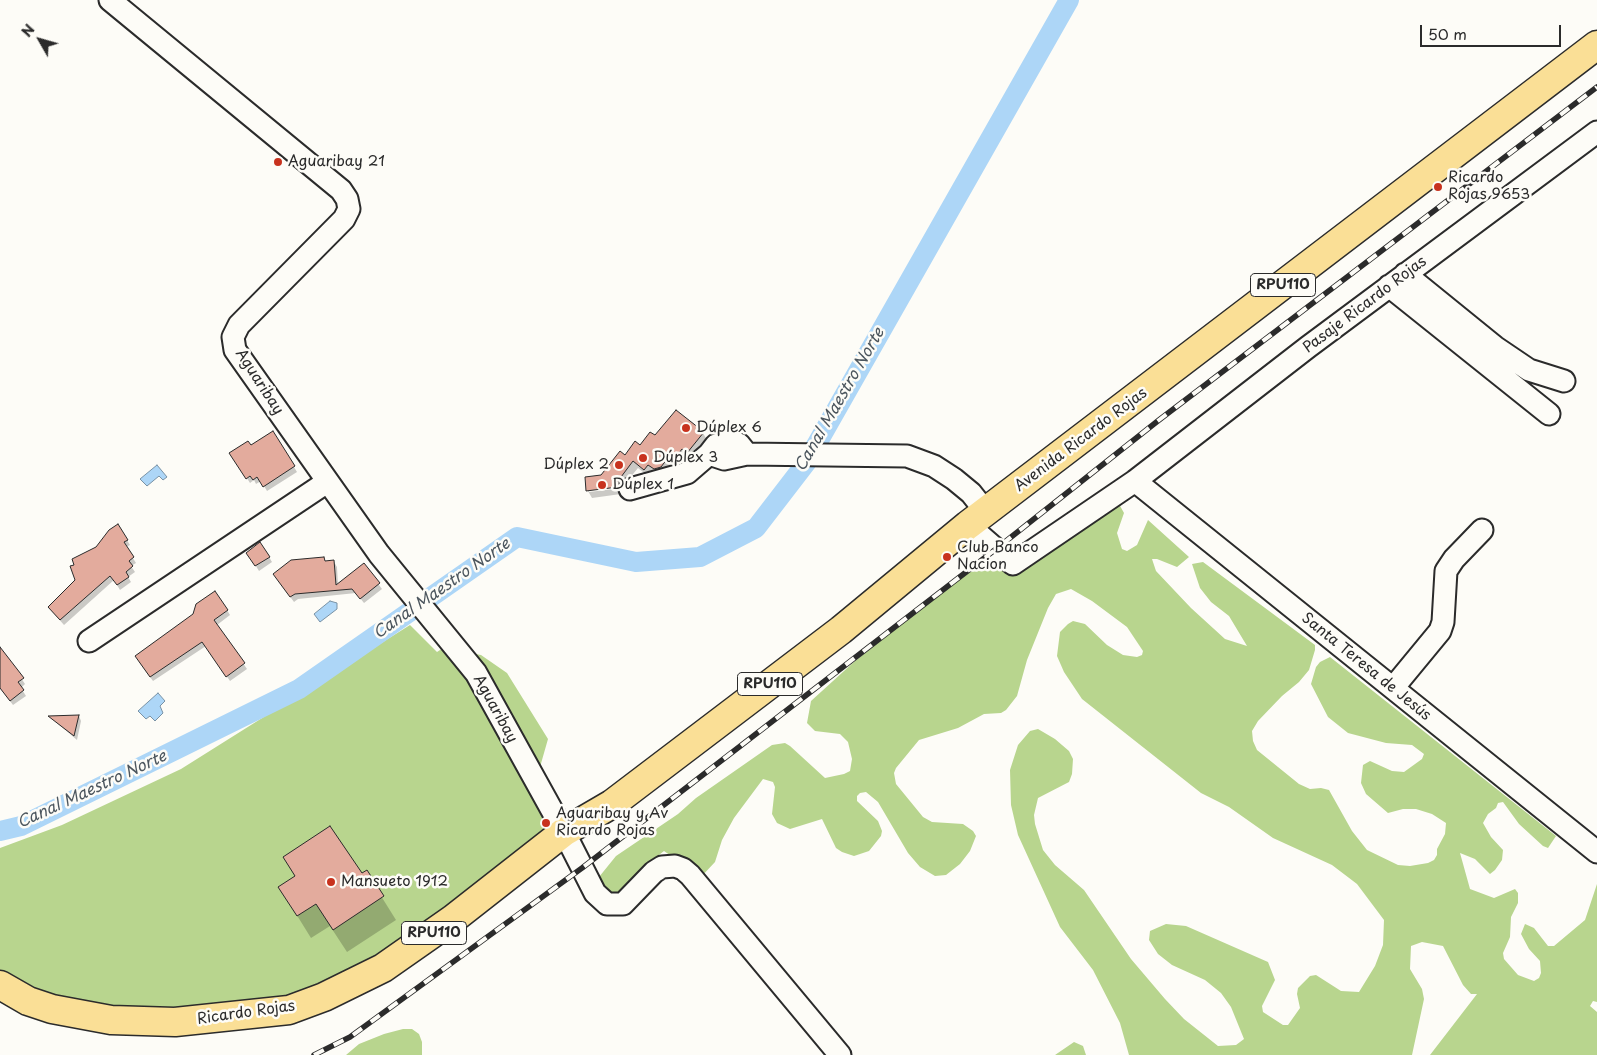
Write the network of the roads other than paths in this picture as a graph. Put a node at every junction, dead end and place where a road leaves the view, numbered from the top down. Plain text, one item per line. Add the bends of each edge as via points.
1 (110, 0) edge
2 (1597, 45) edge
3 (1597, 132) edge
4 (1397, 280) junction
5 (1564, 381) dead end
6 (1549, 414) dead end
7 (1135, 481) junction
8 (327, 482) junction
9 (630, 489) dead end
10 (977, 518) junction
11 (1482, 530) dead end
12 (89, 641) dead end
13 (1393, 688) junction
14 (564, 832) junction
15 (1597, 852) edge
16 (0, 985) edge
17 (840, 1055) edge

1 - 8 street, Aguaribay via 341,190 347,200 349,209 344,219 239,325 233,337 235,350
2 - 10 main road, Avenida Ricardo Rojas / RPU110
3 - 4 street, Pasaje Ricardo Rojas
4 - 5 street via 1528,370
4 - 6 street
4 - 7 street, Pasaje Ricardo Rojas
7 - 10 street, Pasaje Ricardo Rojas via 1013,564
7 - 13 street, Santa Teresa de Jesús
8 - 12 street
8 - 14 street, Aguaribay via 379,554 476,673
9 - 10 street via 687,473 716,446 728,442 739,444 746,454 906,456 934,466 954,479 970,493
10 - 14 main road, Avenida Ricardo Rojas / RPU110 via 842,630 612,804
11 - 13 street via 1446,571 1440,631
13 - 15 street, Santa Teresa de Jesús
14 - 16 main road, Ricardo Rojas / RPU110 via 408,952 358,982 290,1010 175,1022 111,1020 52,1009 28,1001
14 - 17 street, Aguaribay via 595,893 607,904 623,904 662,867 675,866 690,875

